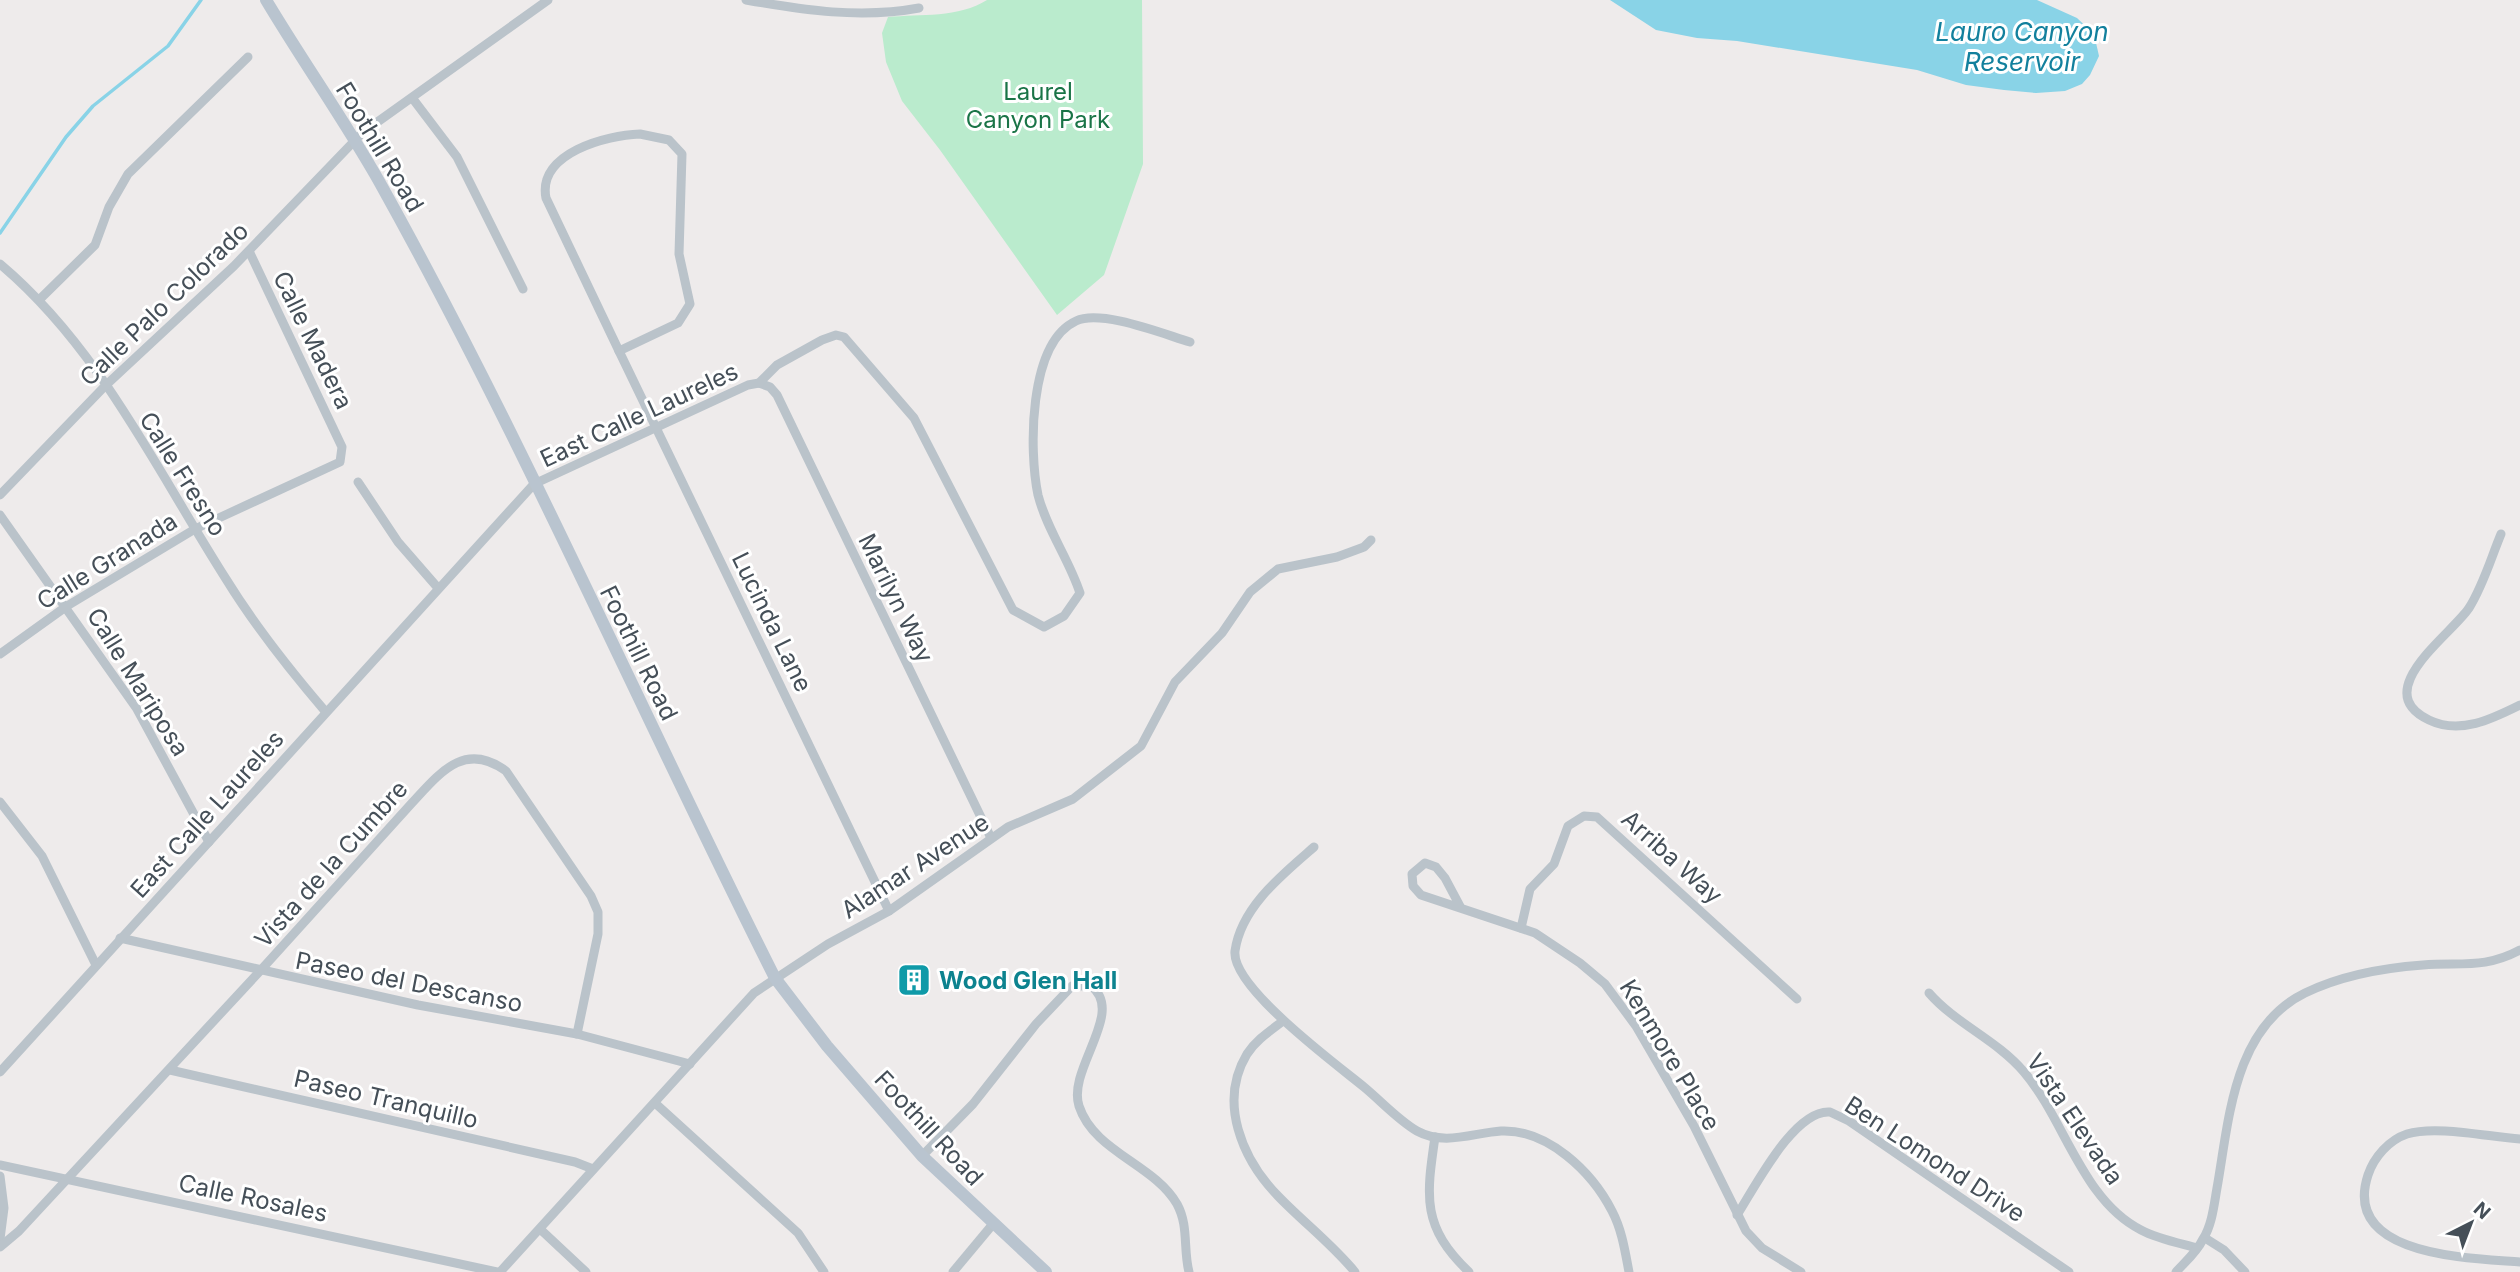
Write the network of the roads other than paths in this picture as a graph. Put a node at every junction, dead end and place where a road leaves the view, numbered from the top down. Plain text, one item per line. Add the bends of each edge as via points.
1 (266, 0) edge
2 (548, 0) edge
3 (746, 0) edge
4 (919, 8) dead end
5 (248, 57) dead end
6 (413, 99) junction
7 (354, 141) junction
8 (249, 251) junction
9 (0, 264) edge
10 (523, 289) dead end
11 (39, 300) junction
12 (1190, 342) dead end
13 (619, 351) junction
14 (759, 383) junction
15 (106, 386) junction
16 (656, 427) junction
17 (342, 447) joint
18 (358, 482) dead end
19 (534, 484) junction
20 (0, 495) edge
21 (0, 515) edge
22 (195, 529) junction
23 (2501, 534) dead end
24 (1371, 540) dead end
25 (438, 588) junction
26 (67, 606) junction
27 (0, 654) edge
28 (2520, 705) edge
29 (325, 711) junction
30 (0, 802) edge
31 (991, 838) junction
32 (209, 842) junction
33 (1314, 847) dead end
34 (1461, 908) junction
35 (889, 911) junction
36 (1521, 928) junction
37 (120, 938) junction
38 (2520, 950) edge
39 (96, 965) junction
40 (260, 971) junction
41 (775, 978) junction
42 (1929, 993) dead end
43 (1797, 999) dead end
44 (1283, 1021) junction
45 (577, 1034) junction
46 (690, 1064) junction
47 (170, 1070) junction
48 (0, 1072) edge
49 (654, 1103) junction
50 (1435, 1137) junction
51 (2520, 1139) edge
52 (922, 1156) junction
53 (0, 1165) edge
54 (593, 1169) junction
55 (0, 1177) edge
56 (68, 1177) junction
57 (1737, 1215) junction
58 (993, 1224) junction
59 (540, 1229) junction
60 (2205, 1238) junction
61 (0, 1239) edge
62 (0, 1247) edge
63 (2197, 1248) junction
64 (2520, 1262) edge
65 (498, 1272) edge
66 (586, 1272) edge
67 (824, 1272) edge
68 (953, 1272) edge
69 (1046, 1272) edge
70 (1189, 1272) edge
71 (1355, 1272) edge
72 (1469, 1272) edge
73 (1629, 1272) edge
74 (1801, 1272) edge
75 (2068, 1272) edge
76 (2176, 1272) edge
77 (2245, 1272) edge

1 - 7 main road, Foothill Road
2 - 6 street, Calle Palo Colorado
3 - 4 street via 863,15
5 - 11 street via 128,174 109,207 96,245
6 - 7 street, Calle Palo Colorado
6 - 10 street via 457,157
7 - 8 street, Calle Palo Colorado
7 - 19 main road, Foothill Road
8 - 15 street, Calle Palo Colorado
8 - 17 street, Calle Madera
9 - 11 street, Calle Fresno
11 - 15 street, Calle Fresno
12 - 14 street, East Calle Laureles via 1104,318 1076,321 1055,341 1033,405 1038,494 1080,593 1064,616 1044,627 1013,610 914,418 844,337 822,340 777,365
13 - 13 street, Lucinda Lane via 546,198 545,185 553,169 591,144 623,135 657,136 674,144 684,160 678,234 690,303 678,323
13 - 16 street, Lucinda Lane
14 - 16 street, East Calle Laureles
14 - 31 street, Marilyn Way via 777,395
15 - 20 street, Calle Palo Colorado
15 - 22 street, Calle Fresno
16 - 19 street, East Calle Laureles
16 - 35 street, Lucinda Lane
17 - 22 street, Calle Granada via 343,457 335,466
18 - 25 street via 398,542
19 - 25 street, East Calle Laureles
19 - 41 main road, Foothill Road
21 - 26 street, Calle Mariposa
22 - 26 street, Calle Granada
22 - 29 street, Calle Fresno via 269,642
23 - 28 street via 2468,610 2410,676 2407,691 2410,705 2419,715 2452,727 2476,724
24 - 31 street, Alamar Avenue via 1353,552 1268,575 1250,592 1223,633 1175,682 1141,746 1073,799
25 - 29 street, East Calle Laureles
26 - 27 street, Calle Granada
26 - 32 street, Calle Mariposa via 137,709
29 - 32 street, East Calle Laureles
30 - 39 street via 42,856
31 - 35 street, Alamar Avenue
32 - 37 street, East Calle Laureles
33 - 44 street via 1250,912 1235,952 1240,971
34 - 34 street, Kenmore Place via 1436,867 1425,863 1412,874 1413,886 1421,895
34 - 36 street, Kenmore Place
35 - 41 street, Alamar Avenue
36 - 43 street, Arriba Way via 1530,889 1554,864 1568,826 1584,816 1597,817
36 - 57 street, Kenmore Place via 1580,963 1623,1007 1694,1126
37 - 39 street, East Calle Laureles
37 - 40 street, Paseo del Descanso
38 - 60 street via 2482,965 2424,965 2354,974 2305,993 2279,1012 2256,1040 2238,1075
39 - 48 street, East Calle Laureles
40 - 45 street, Paseo del Descanso
40 - 45 street, Vista de la Cumbre via 442,772 469,759 489,761 513,778 598,912 598,934
40 - 47 street, Vista de la Cumbre
41 - 46 street, Alamar Avenue via 754,993
41 - 52 main road, Foothill Road via 833,1054
42 - 63 street, Vista Elevada via 2025,1073 2101,1195 2118,1213 2144,1232
44 - 50 street via 1417,1131
44 - 71 street via 1256,1042 1240,1069 1233,1098 1236,1122 1263,1178
45 - 46 street, Paseo del Descanso
46 - 49 street, Alamar Avenue
47 - 54 street, Paseo Tranquillo
47 - 56 street, Vista de la Cumbre
49 - 54 street, Alamar Avenue
49 - 67 street via 798,1233
50 - 72 street via 1428,1206 1445,1247
50 - 73 street via 1514,1131 1562,1153 1591,1179 1613,1212
51 - 64 street via 2435,1131 2405,1134 2374,1162 2365,1189 2371,1219 2397,1242 2439,1254
52 - 58 main road, Foothill Road
52 - 70 street via 973,1104 1053,1005 1072,986 1091,986 1102,1001 1102,1018 1080,1071 1079,1105 1102,1139 1154,1179 1176,1203 1185,1225
53 - 56 street, Calle Rosales
54 - 59 street, Alamar Avenue
55 - 61 street via 4,1208
56 - 62 street, Vista de la Cumbre
56 - 65 street, Calle Rosales
57 - 74 street, Kenmore Place via 1762,1248
57 - 75 street, Ben Lomond Drive via 1793,1131 1810,1117 1830,1112
58 - 68 street
58 - 69 main road, Foothill Road
59 - 65 street, Alamar Avenue
59 - 66 street
60 - 63 street
60 - 77 street
63 - 76 street

